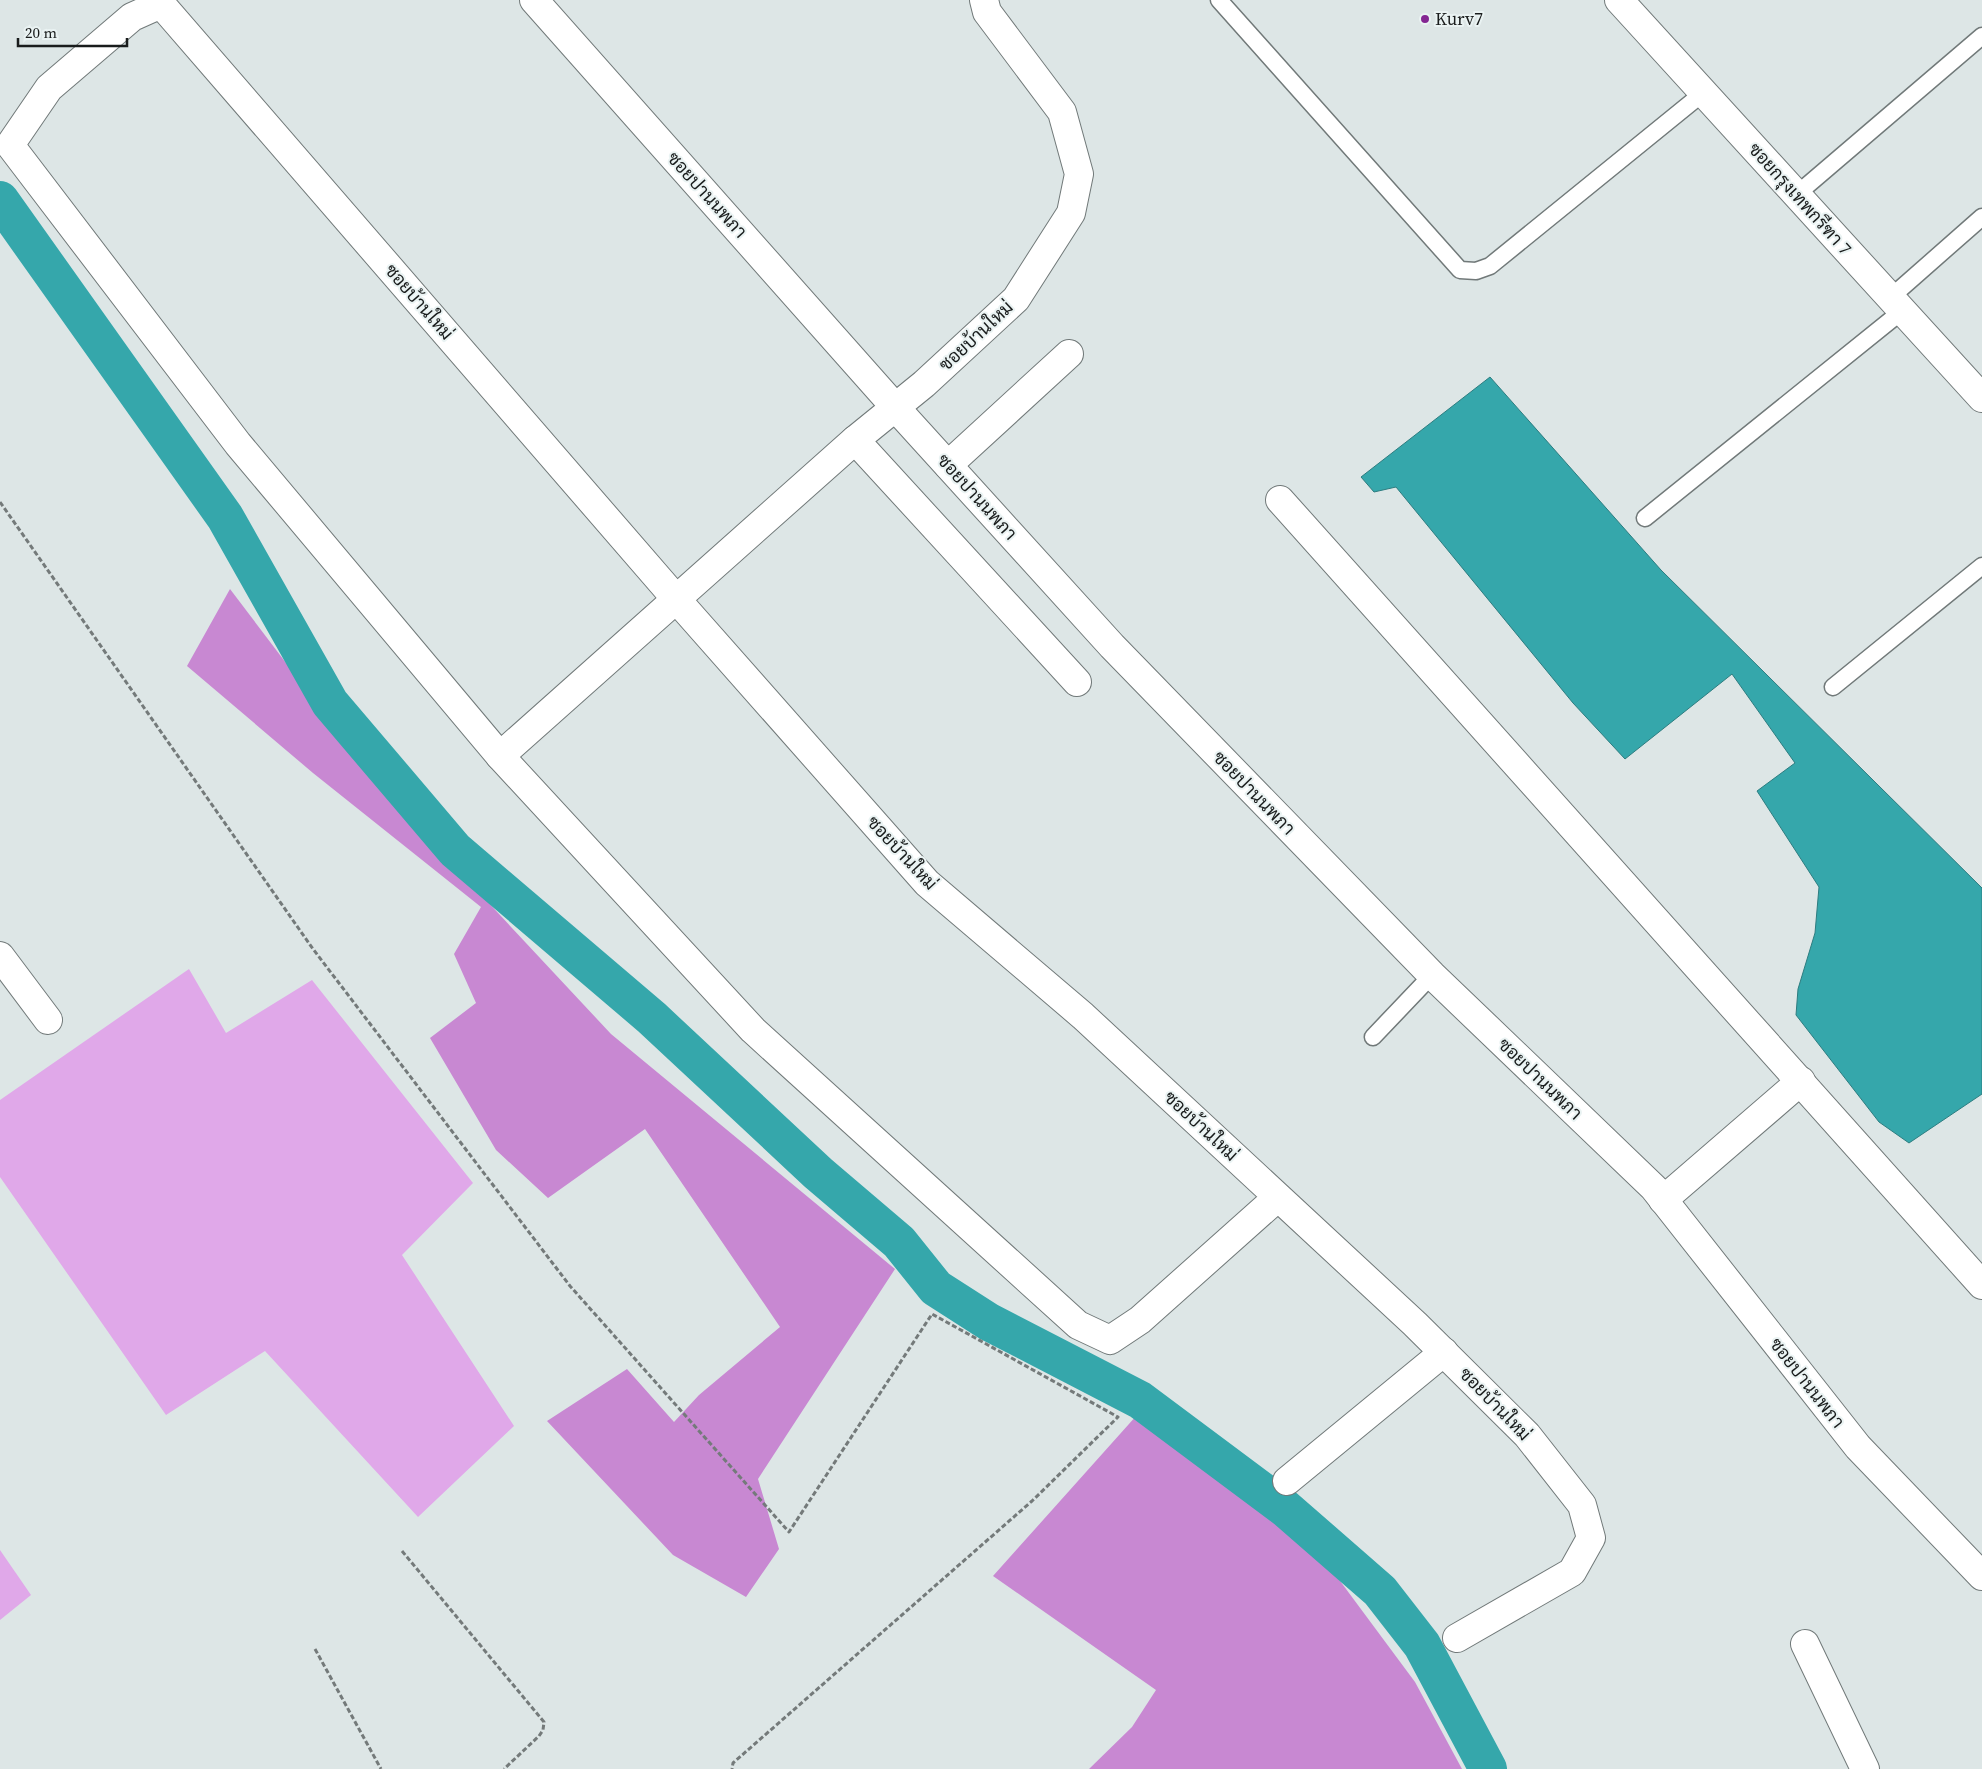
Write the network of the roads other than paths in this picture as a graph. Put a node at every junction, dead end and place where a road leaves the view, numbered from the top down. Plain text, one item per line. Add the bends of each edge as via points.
1 (534, 0) edge
2 (984, 0) edge
3 (1219, 0) edge
4 (1619, 0) edge
5 (1982, 36) edge
6 (1703, 93) junction
7 (1796, 195) junction
8 (1982, 217) edge
9 (1896, 305) junction
10 (1069, 354) dead end
11 (1982, 398) edge
12 (895, 406) junction
13 (855, 440) junction
14 (948, 465) junction
15 (1280, 500) dead end
16 (1644, 518) dead end
17 (1982, 566) edge
18 (677, 600) junction
19 (1077, 682) dead end
20 (1833, 687) dead end
21 (500, 756) junction
22 (0, 956) edge
23 (1432, 975) junction
24 (48, 1020) dead end
25 (1373, 1037) dead end
26 (1801, 1082) junction
27 (1278, 1197) junction
28 (1663, 1200) junction
29 (1982, 1285) edge
30 (1444, 1352) junction
31 (1288, 1481) dead end
32 (1982, 1576) edge
33 (1457, 1638) dead end
34 (1805, 1644) dead end
35 (1865, 1769) edge

1 - 12 street, ซอยปานนพภา
2 - 12 street, ซอยบ้านใหม่ via 987,12 1062,112 1079,174 1071,213 1016,298 924,384
3 - 6 lane via 1460,270 1476,271 1490,266
4 - 6 street, ซอยกรุงเทพกรีฑา 7
5 - 7 lane
6 - 7 street, ซอยกรุงเทพกรีฑา 7
7 - 9 street, ซอยกรุงเทพกรีฑา 7
8 - 9 lane
9 - 11 street, ซอยกรุงเทพกรีฑา 7
9 - 16 lane
10 - 14 street
12 - 13 street, ซอยบ้านใหม่
12 - 14 street, ซอยปานนพภา
13 - 18 street, ซอยบ้านใหม่
13 - 19 street
14 - 23 street, ซอยปานนพภา via 1112,646
15 - 26 street
17 - 20 lane
18 - 21 street, ซอยบ้านใหม่
18 - 21 street, ซอยบ้านใหม่ via 161,4 132,18 49,88 10,145 238,444
18 - 27 street, ซอยบ้านใหม่ via 927,883 1083,1016
21 - 27 street via 753,1030 1078,1325 1110,1340 1118,1335 1140,1320
22 - 24 street
23 - 25 lane
23 - 28 street, ซอยปานนพภา
26 - 28 street
26 - 29 street
27 - 30 street, ซอยบ้านใหม่
28 - 32 street, ซอยปานนพภา via 1858,1447
30 - 31 street
30 - 33 street, ซอยบ้านใหม่ via 1527,1435 1582,1505 1591,1538 1572,1572
34 - 35 street

